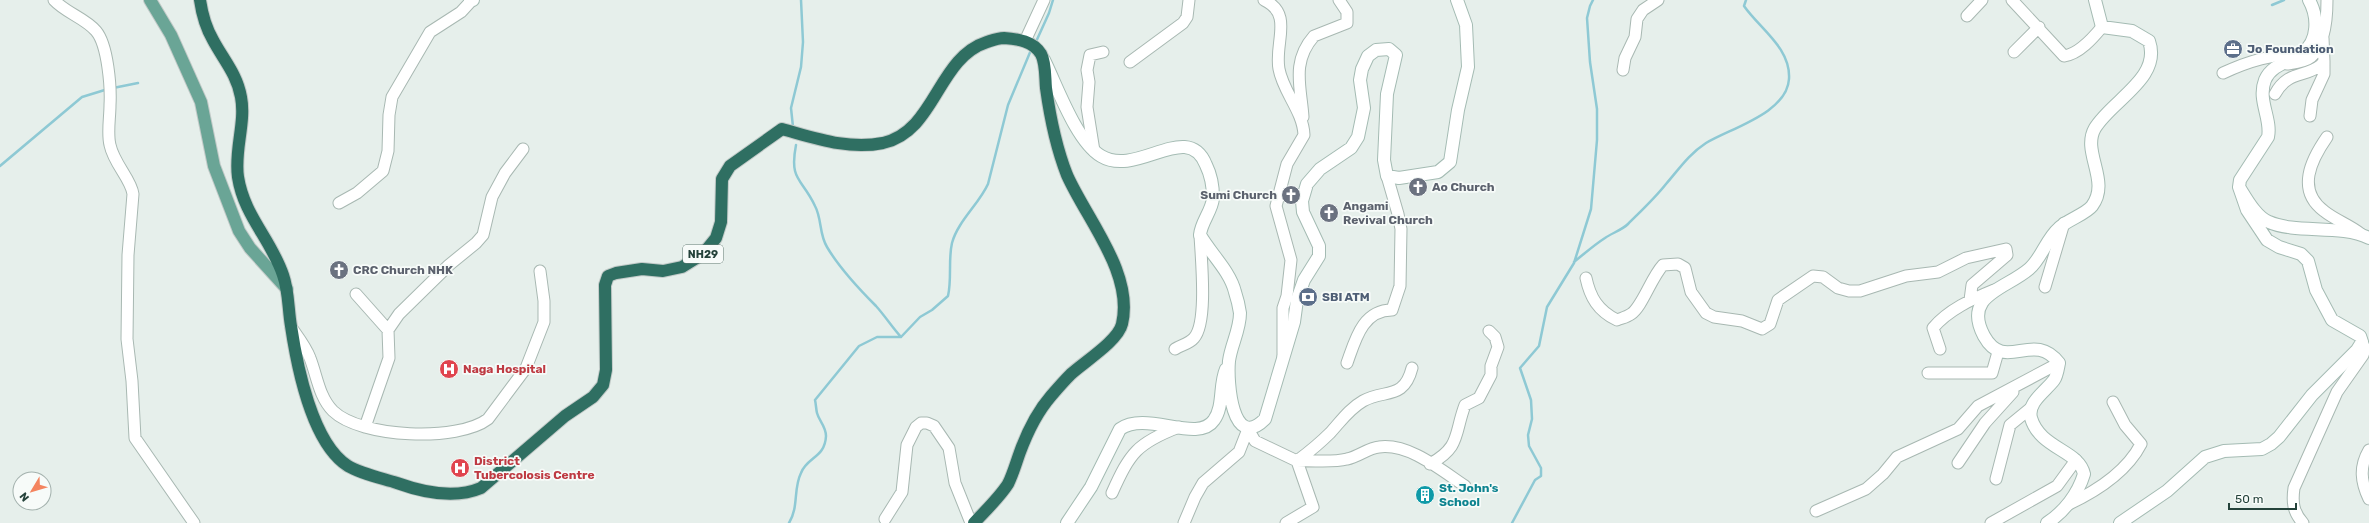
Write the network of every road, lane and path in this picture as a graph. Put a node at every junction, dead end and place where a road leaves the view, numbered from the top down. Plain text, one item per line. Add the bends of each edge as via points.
1 (54, 0) edge
2 (150, 0) edge
3 (200, 0) edge
4 (472, 0) edge
5 (1044, 0) edge
6 (1189, 0) edge
7 (1264, 0) edge
8 (1277, 0) edge
9 (1339, 0) edge
10 (1457, 0) edge
11 (1658, 0) edge
12 (1982, 0) edge
13 (2012, 0) edge
14 (2095, 0) edge
15 (2309, 0) edge
16 (2326, 0) edge
17 (1967, 16) dead end
18 (1282, 19) junction
19 (2039, 27) junction
20 (2102, 27) junction
21 (2323, 31) junction
22 (1025, 42) junction
23 (1103, 52) dead end
24 (2014, 52) dead end
25 (2301, 54) junction
26 (1043, 58) junction
27 (2324, 61) junction
28 (1130, 62) dead end
29 (2280, 65) junction
30 (1623, 70) dead end
31 (2223, 73) dead end
32 (2275, 94) dead end
33 (2310, 116) dead end
34 (1304, 128) junction
35 (2327, 137) dead end
36 (523, 149) dead end
37 (1094, 151) junction
38 (1386, 176) junction
39 (2239, 187) junction
40 (339, 203) dead end
41 (2064, 224) junction
42 (1200, 235) junction
43 (2366, 237) edge
44 (540, 270) dead end
45 (1586, 278) dead end
46 (2045, 287) dead end
47 (286, 289) junction
48 (1994, 290) junction
49 (356, 294) dead end
50 (1970, 300) junction
51 (291, 327) junction
52 (388, 330) junction
53 (1489, 331) dead end
54 (2362, 342) junction
55 (1175, 349) dead end
56 (1940, 349) dead end
57 (1998, 352) junction
58 (1283, 358) junction
59 (1229, 361) junction
60 (2059, 363) junction
61 (1347, 364) dead end
62 (1412, 368) dead end
63 (1928, 373) dead end
64 (2021, 382) junction
65 (2112, 402) dead end
66 (2032, 407) junction
67 (365, 427) junction
68 (1179, 427) junction
69 (1248, 429) junction
70 (2369, 450) edge
71 (2076, 460) junction
72 (1298, 461) junction
73 (1958, 463) dead end
74 (1430, 464) junction
75 (1996, 479) dead end
76 (1465, 486) dead end
77 (1112, 493) dead end
78 (2369, 499) edge
79 (2067, 505) junction
80 (1816, 511) dead end
81 (884, 519) dead end
82 (1188, 520) edge
83 (194, 523) edge
84 (970, 523) edge
85 (974, 523) edge
86 (1067, 523) edge
87 (1286, 523) edge
88 (1991, 523) edge
89 (2047, 523) edge
90 (2120, 523) edge
91 (2303, 523) edge

1 - 83 street via 61,8 96,31 106,59 110,95 109,143 119,170 132,186 127,339 135,438
2 - 47 main road via 171,35 201,102 214,166 238,231
3 - 47 highway, NH29 via 202,13 213,40 228,62 242,97 238,160 242,195 248,212 275,256
4 - 40 street via 461,12 430,32 392,98 388,152 383,171 357,193
5 - 22 street
6 - 28 street via 1187,17 1183,24
7 - 18 street via 1278,11
8 - 18 street via 1283,10
9 - 34 street via 1347,12 1347,23 1314,36 1301,61 1298,82
10 - 38 street via 1466,25 1468,67 1450,162 1438,172 1399,178
11 - 30 street via 1643,10 1637,19 1635,37 1625,58
12 - 17 street
13 - 19 street
14 - 20 street
15 - 25 street via 2315,11 2316,22 2313,37
16 - 21 street via 2327,13
18 - 34 street via 1279,68
19 - 20 street via 2064,56 2071,55 2085,45
19 - 24 street
20 - 41 street via 2132,31 2149,41 2152,52 2145,75 2104,114 2090,139 2098,172 2098,195 2091,208
21 - 27 street
21 - 29 street via 2317,49 2310,57
22 - 26 highway, NH29 via 1035,47
22 - 51 highway, NH29 via 1001,38 980,44 961,58 940,86 918,123 902,135 884,142 862,145 832,143 782,129 730,166 722,179 721,222 716,238 703,254 682,267 663,271 642,269 608,276 605,285 606,370 603,385 593,397 565,416 490,481 470,493 454,494 403,485 348,466 335,454 325,442 310,413
23 - 37 street via 1090,55 1087,70 1087,116
25 - 29 street
25 - 31 street via 2269,56 2249,61
26 - 37 street via 1076,128
26 - 85 highway via 1056,139 1067,174 1116,267 1123,291 1123,322 1110,342 1070,375 1044,404 1020,451 1007,485
27 - 32 street via 2318,68 2286,80
27 - 33 street via 2324,74 2312,100
29 - 39 street via 2269,73 2262,89 2268,137 2247,169
34 - 58 street via 1302,140 1281,179 1276,206 1291,260 1283,308
35 - 43 street via 2316,153 2308,172 2311,197 2324,211
36 - 52 street via 492,197 483,235 399,314
37 - 42 street via 1116,162 1134,161 1175,146 1191,147 1198,152 1208,170 1213,199
38 - 58 street via 1384,160 1387,94 1396,59 1395,52 1389,49 1376,50 1368,56 1362,69 1360,80 1364,108 1358,137 1351,148 1320,169 1307,184 1302,201 1303,212 1319,246 1319,256 1304,280
38 - 61 street via 1400,221 1400,286 1392,310 1376,313 1360,330
39 - 43 street via 2268,222
39 - 54 street via 2247,210 2267,240 2301,254 2308,261 2326,314 2360,336
41 - 46 street
41 - 48 street via 2053,234 2036,262
42 - 55 street via 1200,327 1189,343
42 - 59 street via 1235,290 1240,313
44 - 67 street via 544,322 526,368 488,419 480,424 433,433 392,432
45 - 50 street via 1594,302 1608,316 1617,320 1638,309 1654,275 1664,265 1678,264 1685,268 1691,292 1706,313 1714,318 1742,321 1762,329 1770,324 1778,300 1814,276 1823,277 1838,288 1860,291 1906,276 1938,272 1966,258 2006,249 2007,255 1998,265 1972,285
47 - 51 highway, NH29
48 - 50 street
48 - 57 street via 1982,303 1979,321 1984,336
49 - 52 street
50 - 56 street via 1933,328
51 - 67 street via 310,357 323,397 344,419
52 - 67 street via 390,358
53 - 74 street via 1495,337 1498,347 1489,381 1479,398 1465,405 1448,453
54 - 90 street via 2358,350 2312,395 2271,444 2262,449 2224,451 2205,457 2167,491
54 - 91 street via 2365,349 2363,355 2337,392 2294,488 2292,504
57 - 60 street via 2006,354 2034,349 2046,351
57 - 63 street via 1992,373
58 - 69 street via 1265,418 1254,428
59 - 68 street via 1222,383 1217,415 1213,422 1209,426 1195,430
59 - 69 street via 1230,398 1238,420
60 - 64 street
60 - 66 street via 2055,379 2037,397
62 - 72 street via 1411,375 1399,391 1364,401 1350,410
64 - 73 street via 1985,423
64 - 80 street via 1993,400 1978,406 1958,429 1897,457 1866,489
65 - 79 street via 2125,425 2141,444 2113,478 2085,497
66 - 71 street via 2031,417 2039,434
66 - 75 street via 2010,425
68 - 77 street via 1142,444 1133,453
68 - 86 street via 1138,421 1120,428 1091,487
69 - 72 street via 1255,441
69 - 82 street via 1238,452 1203,483
70 - 78 street via 2364,459 2361,477
71 - 79 street via 2083,467 2084,474 2081,486
71 - 88 street via 2057,486
72 - 74 street via 1339,461 1377,447 1389,447 1407,452
72 - 87 street via 1313,507
74 - 76 street
79 - 89 street
81 - 84 street via 902,492 907,445 916,427 927,423 934,426 949,448 955,483

